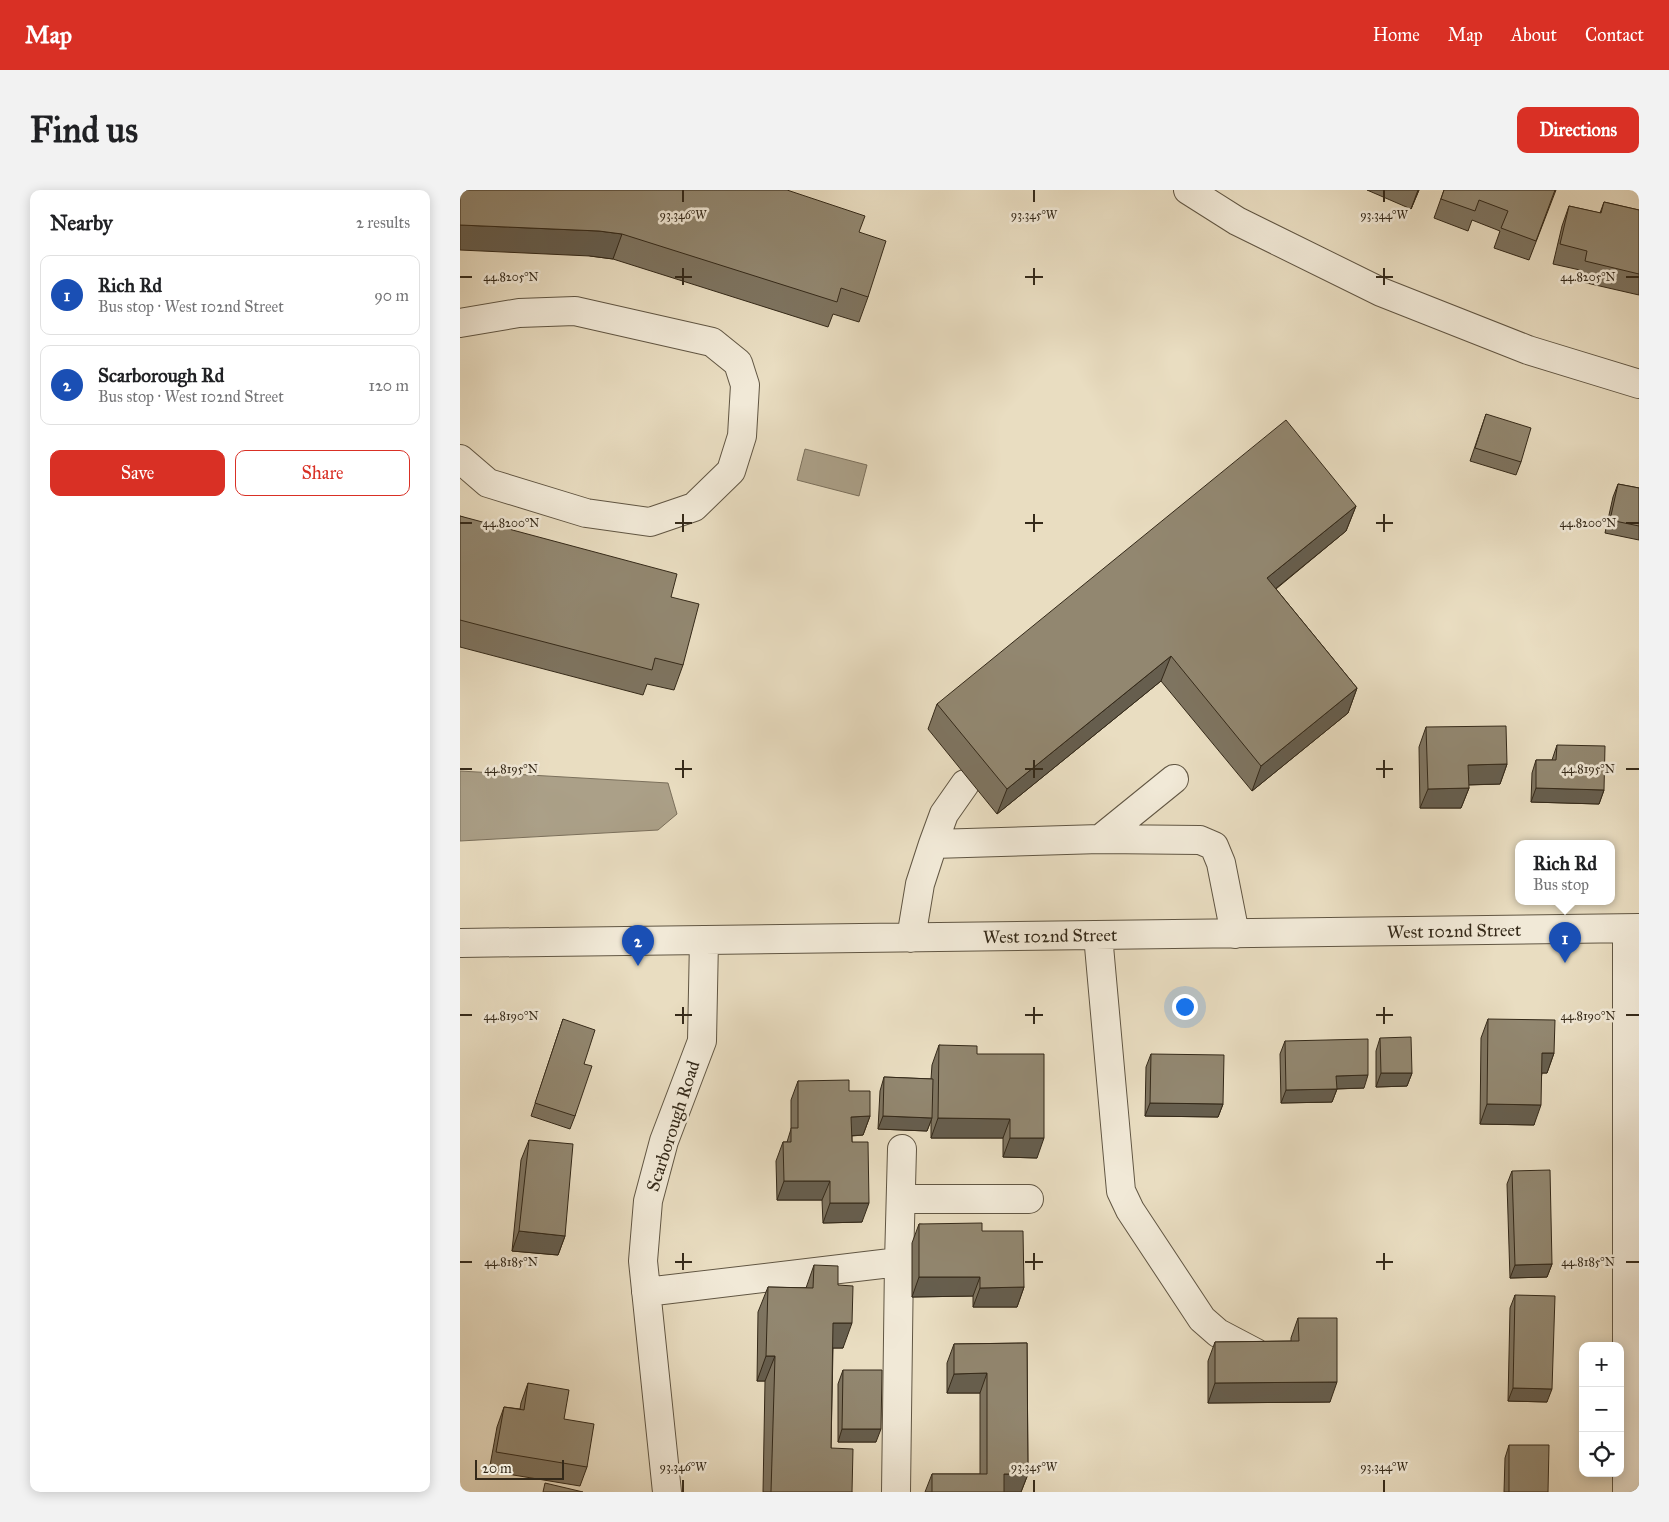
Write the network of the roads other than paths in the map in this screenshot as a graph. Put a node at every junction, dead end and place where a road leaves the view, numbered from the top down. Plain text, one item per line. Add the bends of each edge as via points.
1 (1188, 190) edge
2 (460, 323) edge
3 (1639, 384) edge
4 (460, 459) edge
5 (1174, 779) dead end
6 (965, 784) dead end
7 (1100, 839) junction
8 (933, 844) junction
9 (1633, 929) edge
10 (1235, 934) junction
11 (1098, 935) junction
12 (911, 938) junction
13 (704, 940) junction
14 (460, 943) edge
15 (902, 1149) dead end
16 (1029, 1198) dead end
17 (901, 1199) junction
18 (899, 1262) junction
19 (646, 1292) junction
20 (1256, 1353) edge
21 (1633, 1451) edge
22 (667, 1492) edge
23 (896, 1492) edge
24 (1627, 1492) edge

1 - 3 street via 1237,220 1381,292 1528,350
2 - 4 street via 519,313 575,311 712,342 738,363 745,385 742,436 731,471 694,507 650,522 586,512 488,482
5 - 7 street
6 - 8 street via 944,814
7 - 8 street
7 - 10 street via 1200,840 1214,846 1221,863
8 - 12 street via 920,884
9 - 10 street, West 102nd Street
9 - 21 street
10 - 11 street, West 102nd Street
11 - 12 street, West 102nd Street
11 - 20 street via 1122,1191 1130,1210 1202,1319 1218,1334
12 - 13 street, West 102nd Street
13 - 14 street, West 102nd Street
13 - 19 street, Scarborough Road via 702,1041 664,1141 648,1201 643,1261
15 - 17 street
16 - 17 street
17 - 18 street
18 - 19 street
18 - 23 street
19 - 22 street, Scarborough Road
21 - 24 street

